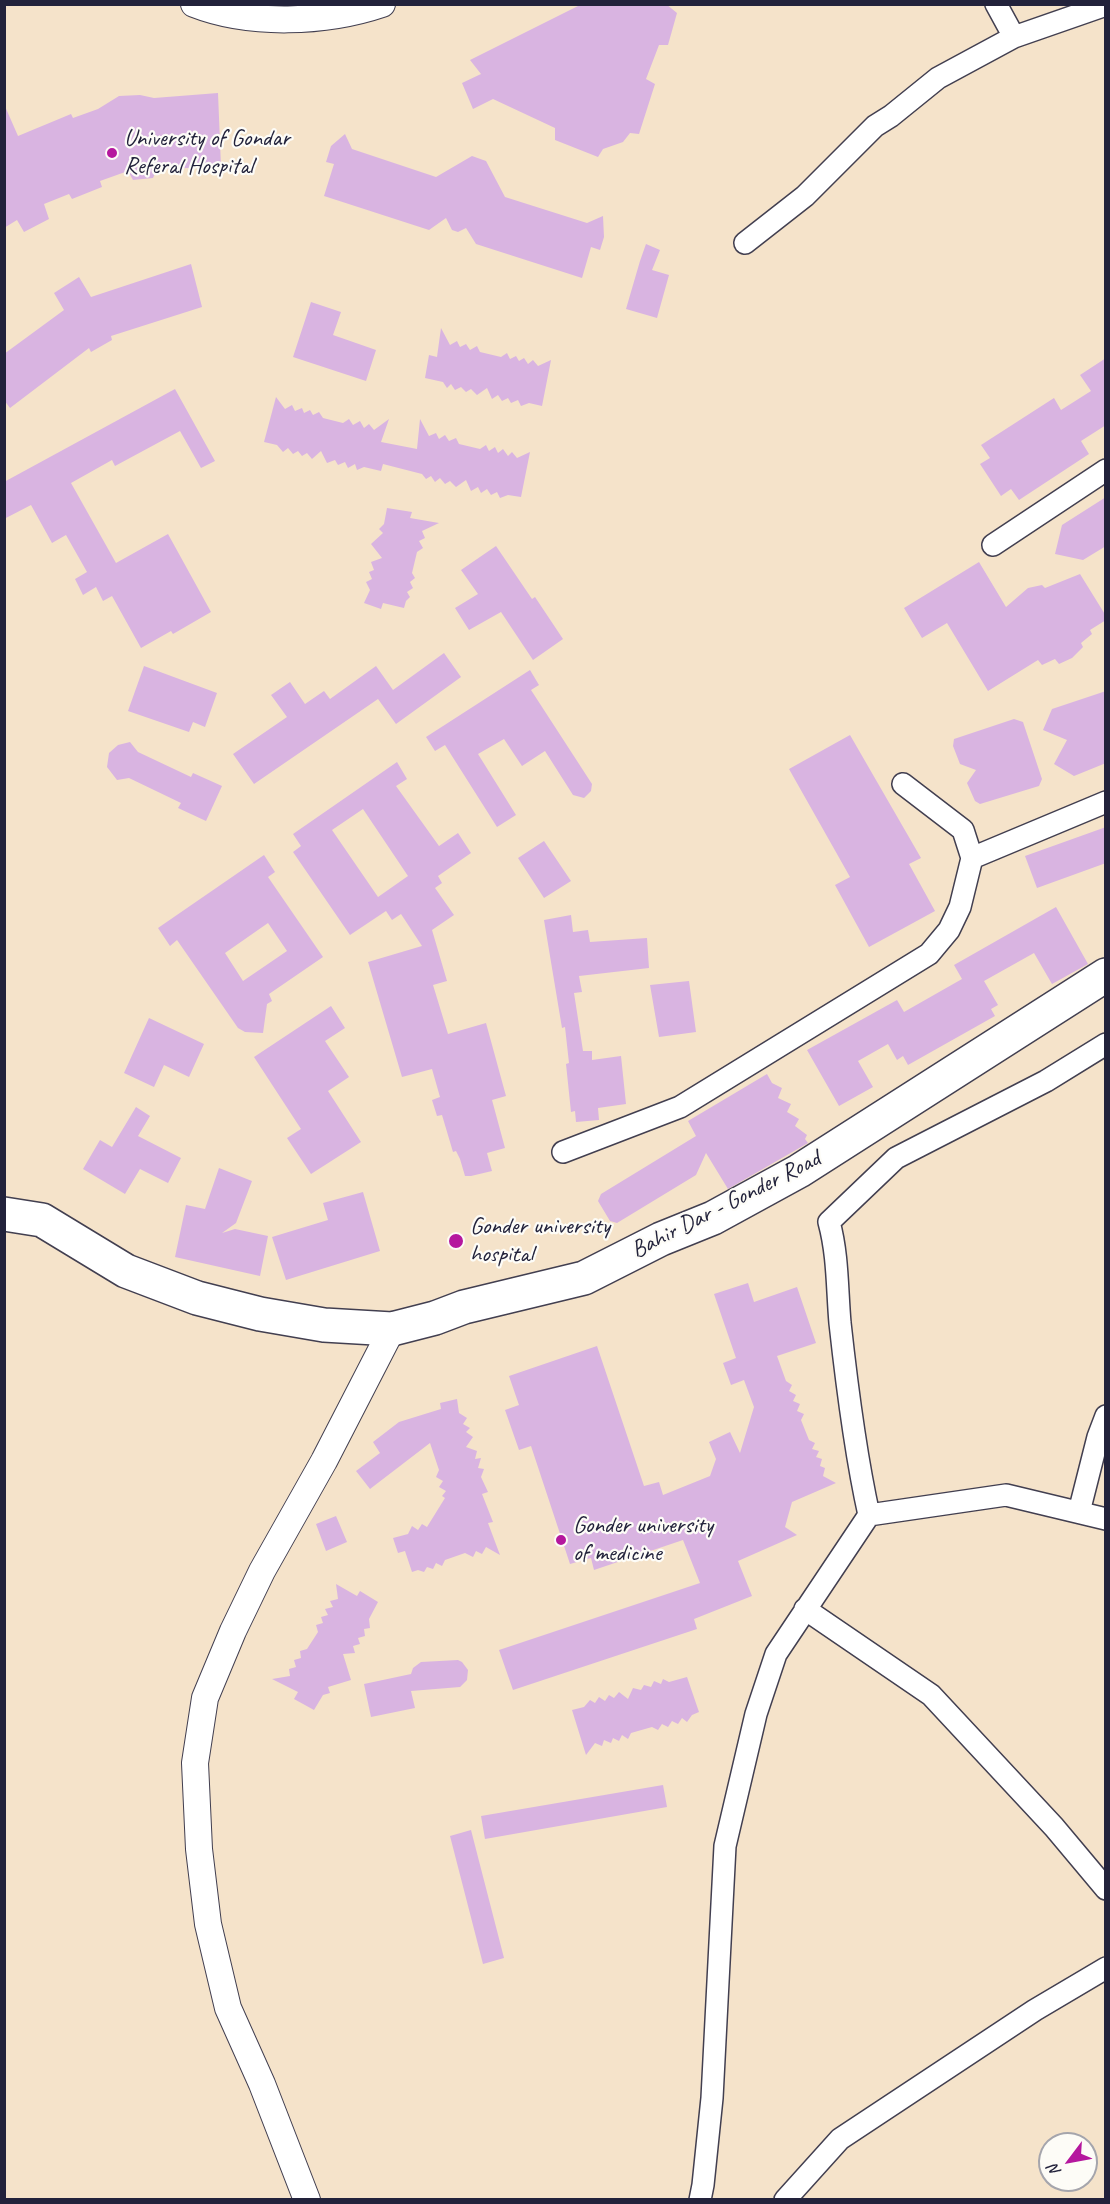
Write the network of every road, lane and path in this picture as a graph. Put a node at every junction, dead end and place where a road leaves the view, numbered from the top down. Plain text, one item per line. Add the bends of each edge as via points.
1 (194, 4) edge
2 (996, 4) edge
3 (381, 5) edge
4 (1106, 5) edge
5 (1014, 37) junction
6 (745, 243) dead end
7 (1106, 470) edge
8 (993, 545) dead end
9 (903, 784) dead end
10 (1106, 802) edge
11 (972, 858) junction
12 (1106, 975) edge
13 (1106, 1044) edge
14 (563, 1152) dead end
15 (4, 1214) edge
16 (392, 1329) junction
17 (1106, 1416) edge
18 (1079, 1512) junction
19 (869, 1515) junction
20 (1106, 1519) edge
21 (805, 1609) junction
22 (1106, 1889) edge
23 (1106, 1968) edge
24 (307, 2199) edge
25 (700, 2199) edge
26 (785, 2199) edge

1 - 3 street via 250,17 300,19
2 - 5 street
4 - 5 street
5 - 6 street via 938,78 875,126 805,196
7 - 8 street
9 - 11 street via 963,830
10 - 11 street
11 - 14 street via 949,930 929,954 680,1107
12 - 16 highway, Bahir Dar - Gonder Road via 799,1171 713,1218 584,1278
13 - 19 street via 1046,1081 896,1158 829,1222 836,1247 840,1322
15 - 16 highway, Bahir Dar - Gonder Road via 42,1220 126,1270 197,1298 324,1325
16 - 24 street via 233,1631 205,1698 195,1763 208,1924 228,2008
17 - 18 street
18 - 19 street via 1006,1495
18 - 20 street
19 - 21 street
21 - 22 street via 931,1695
21 - 25 street via 776,1654 756,1714 725,1846 712,2098
23 - 26 street via 1035,2010 840,2139

